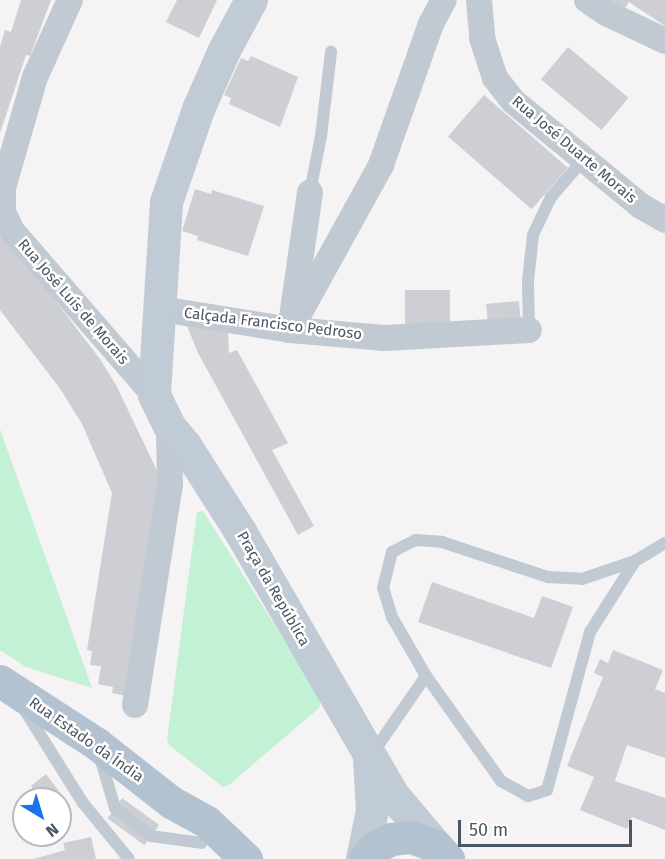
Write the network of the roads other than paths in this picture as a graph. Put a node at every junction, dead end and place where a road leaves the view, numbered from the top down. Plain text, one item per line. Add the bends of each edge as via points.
1 (70, 0) edge
2 (251, 0) edge
3 (444, 0) edge
4 (479, 0) edge
5 (587, 0) edge
6 (665, 41) edge
7 (330, 52) dead end
8 (583, 160) junction
9 (310, 192) joint
10 (2, 212) edge
11 (665, 220) edge
12 (161, 309) junction
13 (290, 330) junction
14 (528, 330) joint
15 (154, 395) junction
16 (169, 426) junction
17 (665, 543) edge
18 (635, 561) junction
19 (426, 676) junction
20 (5, 684) edge
21 (135, 705) dead end
22 (97, 744) junction
23 (369, 757) junction
24 (171, 802) junction
25 (210, 851) edge
26 (442, 852) edge
27 (129, 859) edge
28 (246, 859) edge
29 (363, 859) edge

1 - 10 street, Rua José Luís de Morais via 35,76 3,188
2 - 12 street via 198,109 166,202
3 - 13 street via 431,24 381,165
4 - 8 street, Rua José Duarte Morais via 482,38 495,78 513,101
5 - 6 street
7 - 9 lane
8 - 11 street, Rua José Duarte Morais
8 - 14 lane via 551,197 533,235
9 - 13 street
10 - 15 street, Rua José Luís de Morais via 12,231
12 - 13 street, Calçada Francisco Pedroso
12 - 15 street
13 - 14 street, Calçada Francisco Pedroso via 386,338
15 - 16 street, Praça da República
16 - 21 street, Praça da República via 170,485
16 - 23 street, Praça da República via 185,444 241,533
17 - 18 lane
18 - 19 lane via 582,579 548,577 442,542 416,540 392,552 383,588 392,617
18 - 19 lane via 590,632 547,790 528,796 501,781
19 - 23 lane
20 - 22 main road, Rua Estado da Índia
20 - 27 lane via 83,804
22 - 24 main road, Rua Estado da Índia
22 - 25 lane via 115,808 151,836
23 - 26 street, Praça da República via 392,794
23 - 29 street, Praça da República via 372,810
24 - 25 main road, Rua Estado da Índia
24 - 28 main road, Rua Estado da Índia via 207,822
26 - 29 main road, Praça da República via 411,837 391,839

